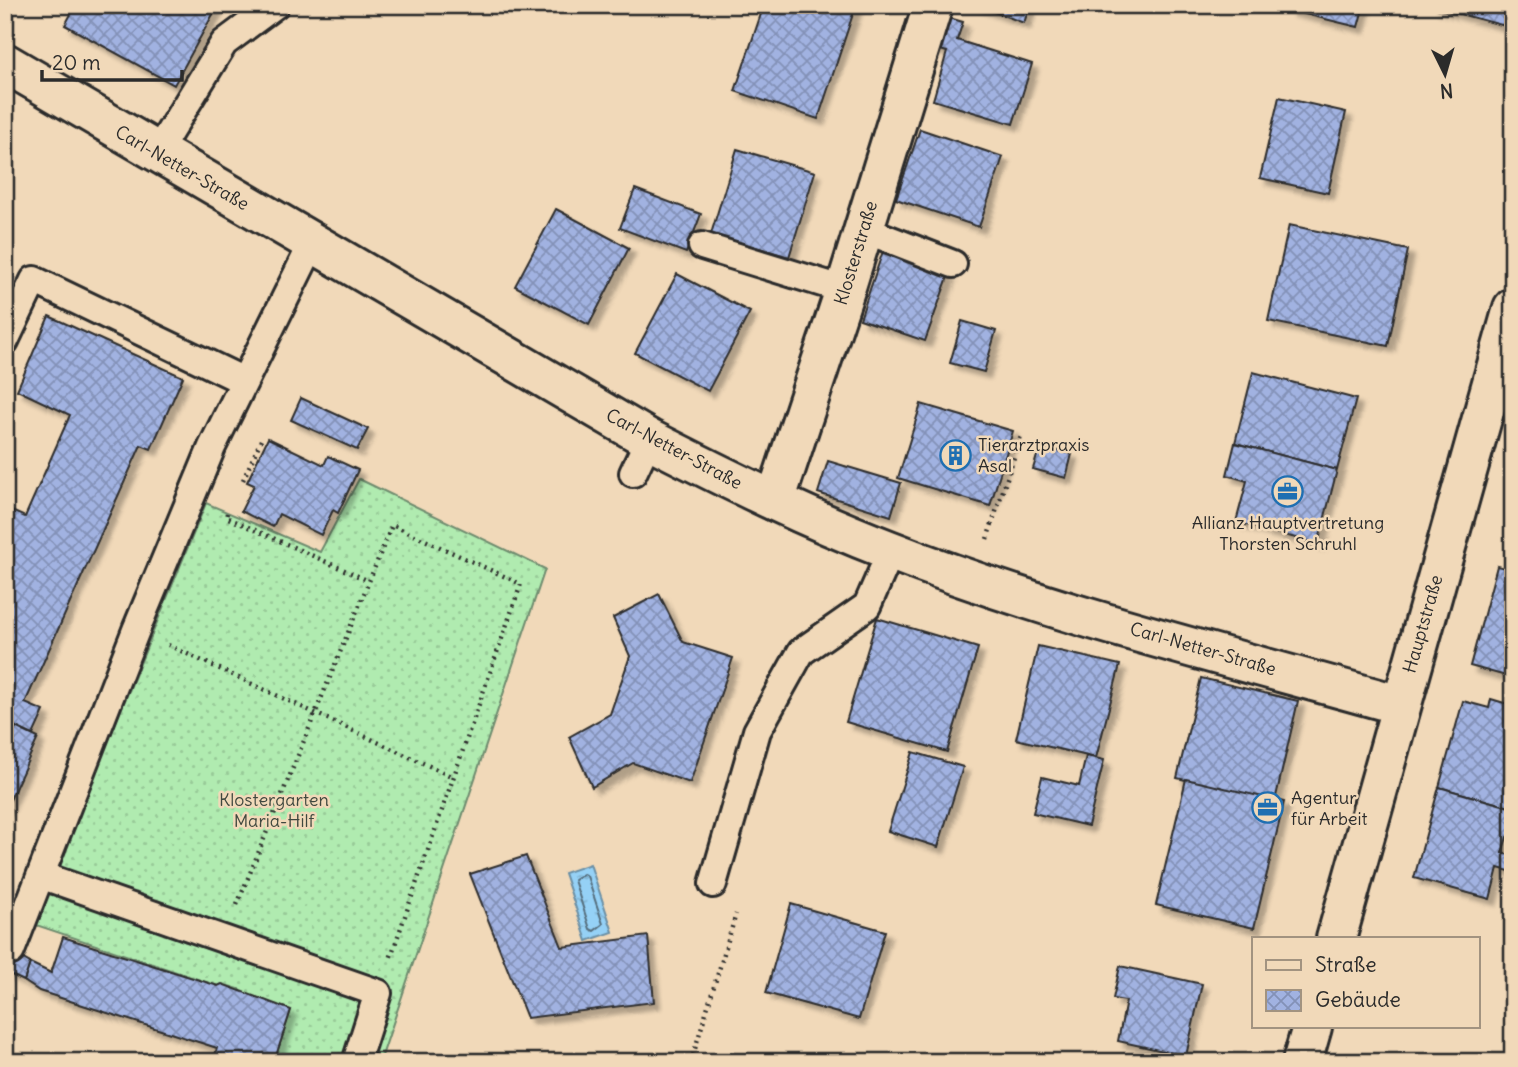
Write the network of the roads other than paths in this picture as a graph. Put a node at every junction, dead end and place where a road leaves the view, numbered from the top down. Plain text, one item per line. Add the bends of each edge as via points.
1 (275, 5) edge
2 (933, 5) edge
3 (5, 63) edge
4 (156, 154) junction
5 (863, 229) junction
6 (312, 244) junction
7 (702, 246) dead end
8 (953, 264) dead end
9 (845, 290) junction
10 (1513, 309) edge
11 (5, 341) edge
12 (244, 381) junction
13 (1503, 387) edge
14 (649, 439) junction
15 (633, 473) dead end
16 (775, 501) junction
17 (891, 551) junction
18 (1401, 705) junction
19 (43, 876) junction
20 (713, 884) dead end
21 (1337, 937) edge
22 (11, 951) dead end
23 (1312, 1028) edge
24 (356, 1062) edge
25 (1302, 1062) edge

1 - 4 lane via 225,43
2 - 5 street, Klosterstraße
3 - 4 street, Carl-Netter-Straße
4 - 6 street, Carl-Netter-Straße
5 - 8 lane
5 - 9 street, Klosterstraße
6 - 12 lane
6 - 14 street, Carl-Netter-Straße
7 - 9 lane
9 - 16 street, Klosterstraße
10 - 13 street, Hauptstraße
11 - 12 lane via 34,280
12 - 19 lane via 136,630
13 - 18 street, Hauptstraße
14 - 15 lane
14 - 16 street, Carl-Netter-Straße
16 - 17 street, Carl-Netter-Straße
17 - 18 street, Carl-Netter-Straße via 1174,642
17 - 20 lane via 867,606 802,652 757,732
18 - 21 street, Hauptstraße
19 - 22 lane
19 - 24 lane via 378,993
23 - 25 street

